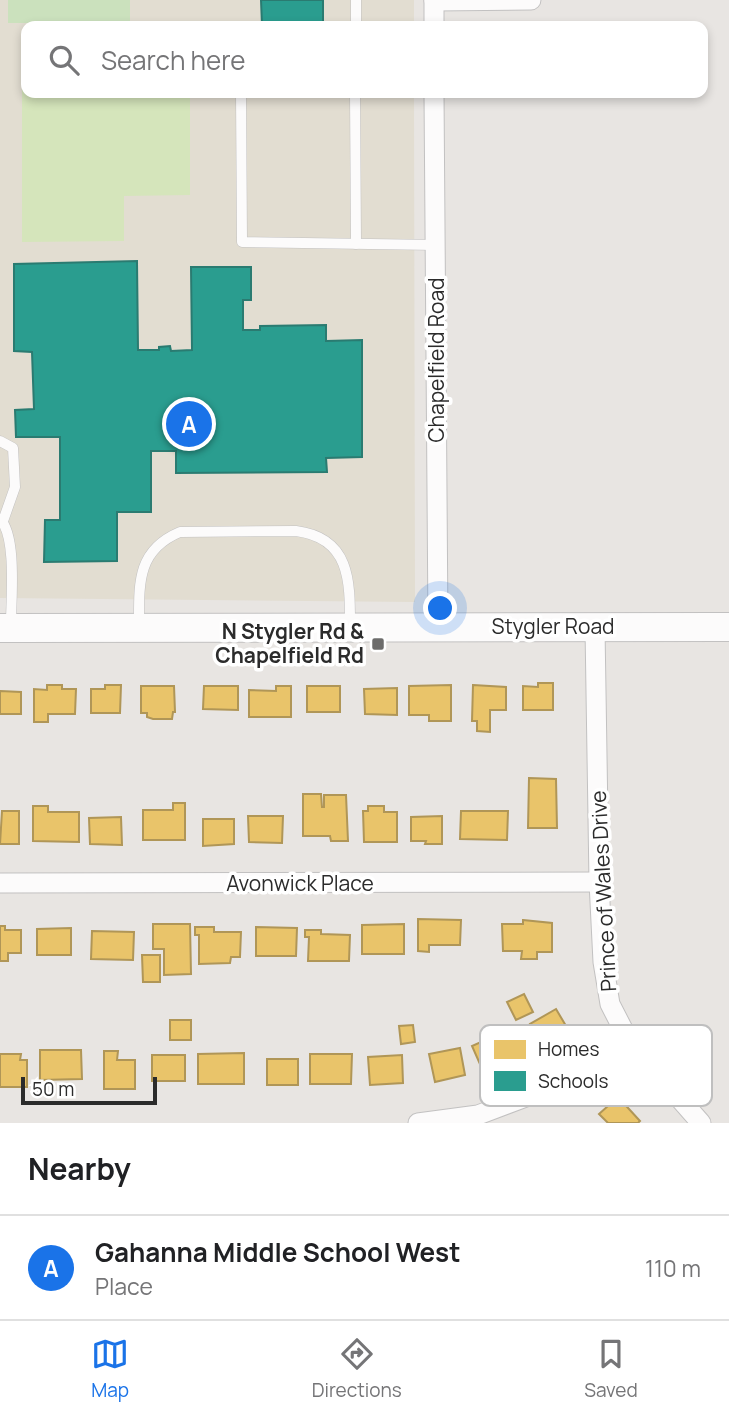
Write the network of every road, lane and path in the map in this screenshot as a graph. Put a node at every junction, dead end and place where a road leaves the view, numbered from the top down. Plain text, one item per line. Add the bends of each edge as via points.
1 (356, 0) edge
2 (434, 0) edge
3 (531, 0) edge
4 (356, 21) edge
5 (434, 21) edge
6 (241, 98) edge
7 (355, 98) edge
8 (434, 98) edge
9 (356, 244) junction
10 (436, 245) junction
11 (0, 441) edge
12 (2, 520) edge
13 (438, 626) junction
14 (350, 627) junction
15 (729, 627) edge
16 (6, 628) edge
17 (139, 628) junction
18 (595, 628) junction
19 (599, 882) junction
20 (0, 883) edge
21 (621, 1025) edge
22 (502, 1106) edge
23 (686, 1106) edge
24 (418, 1123) edge
25 (701, 1123) edge

1 - 4 lane
2 - 3 street
2 - 5 street
6 - 9 lane via 242,242
7 - 9 lane
8 - 10 street, Chapelfield Road
9 - 10 lane
10 - 13 street, Chapelfield Road
11 - 12 lane via 13,448 15,488
12 - 16 lane via 10,540
13 - 14 main road, Stygler Road
13 - 18 main road, Stygler Road
14 - 17 main road, Stygler Road
14 - 17 lane via 350,592 337,550 325,539 296,531 180,532 168,537 156,545 144,567
15 - 18 main road, Stygler Road
16 - 17 main road, Stygler Road
18 - 19 street, Prince of Wales Drive
19 - 20 street, Avonwick Place
19 - 21 street, Prince of Wales Drive via 603,962 610,1004
22 - 24 street via 478,1115
23 - 25 street, Prince of Wales Drive

